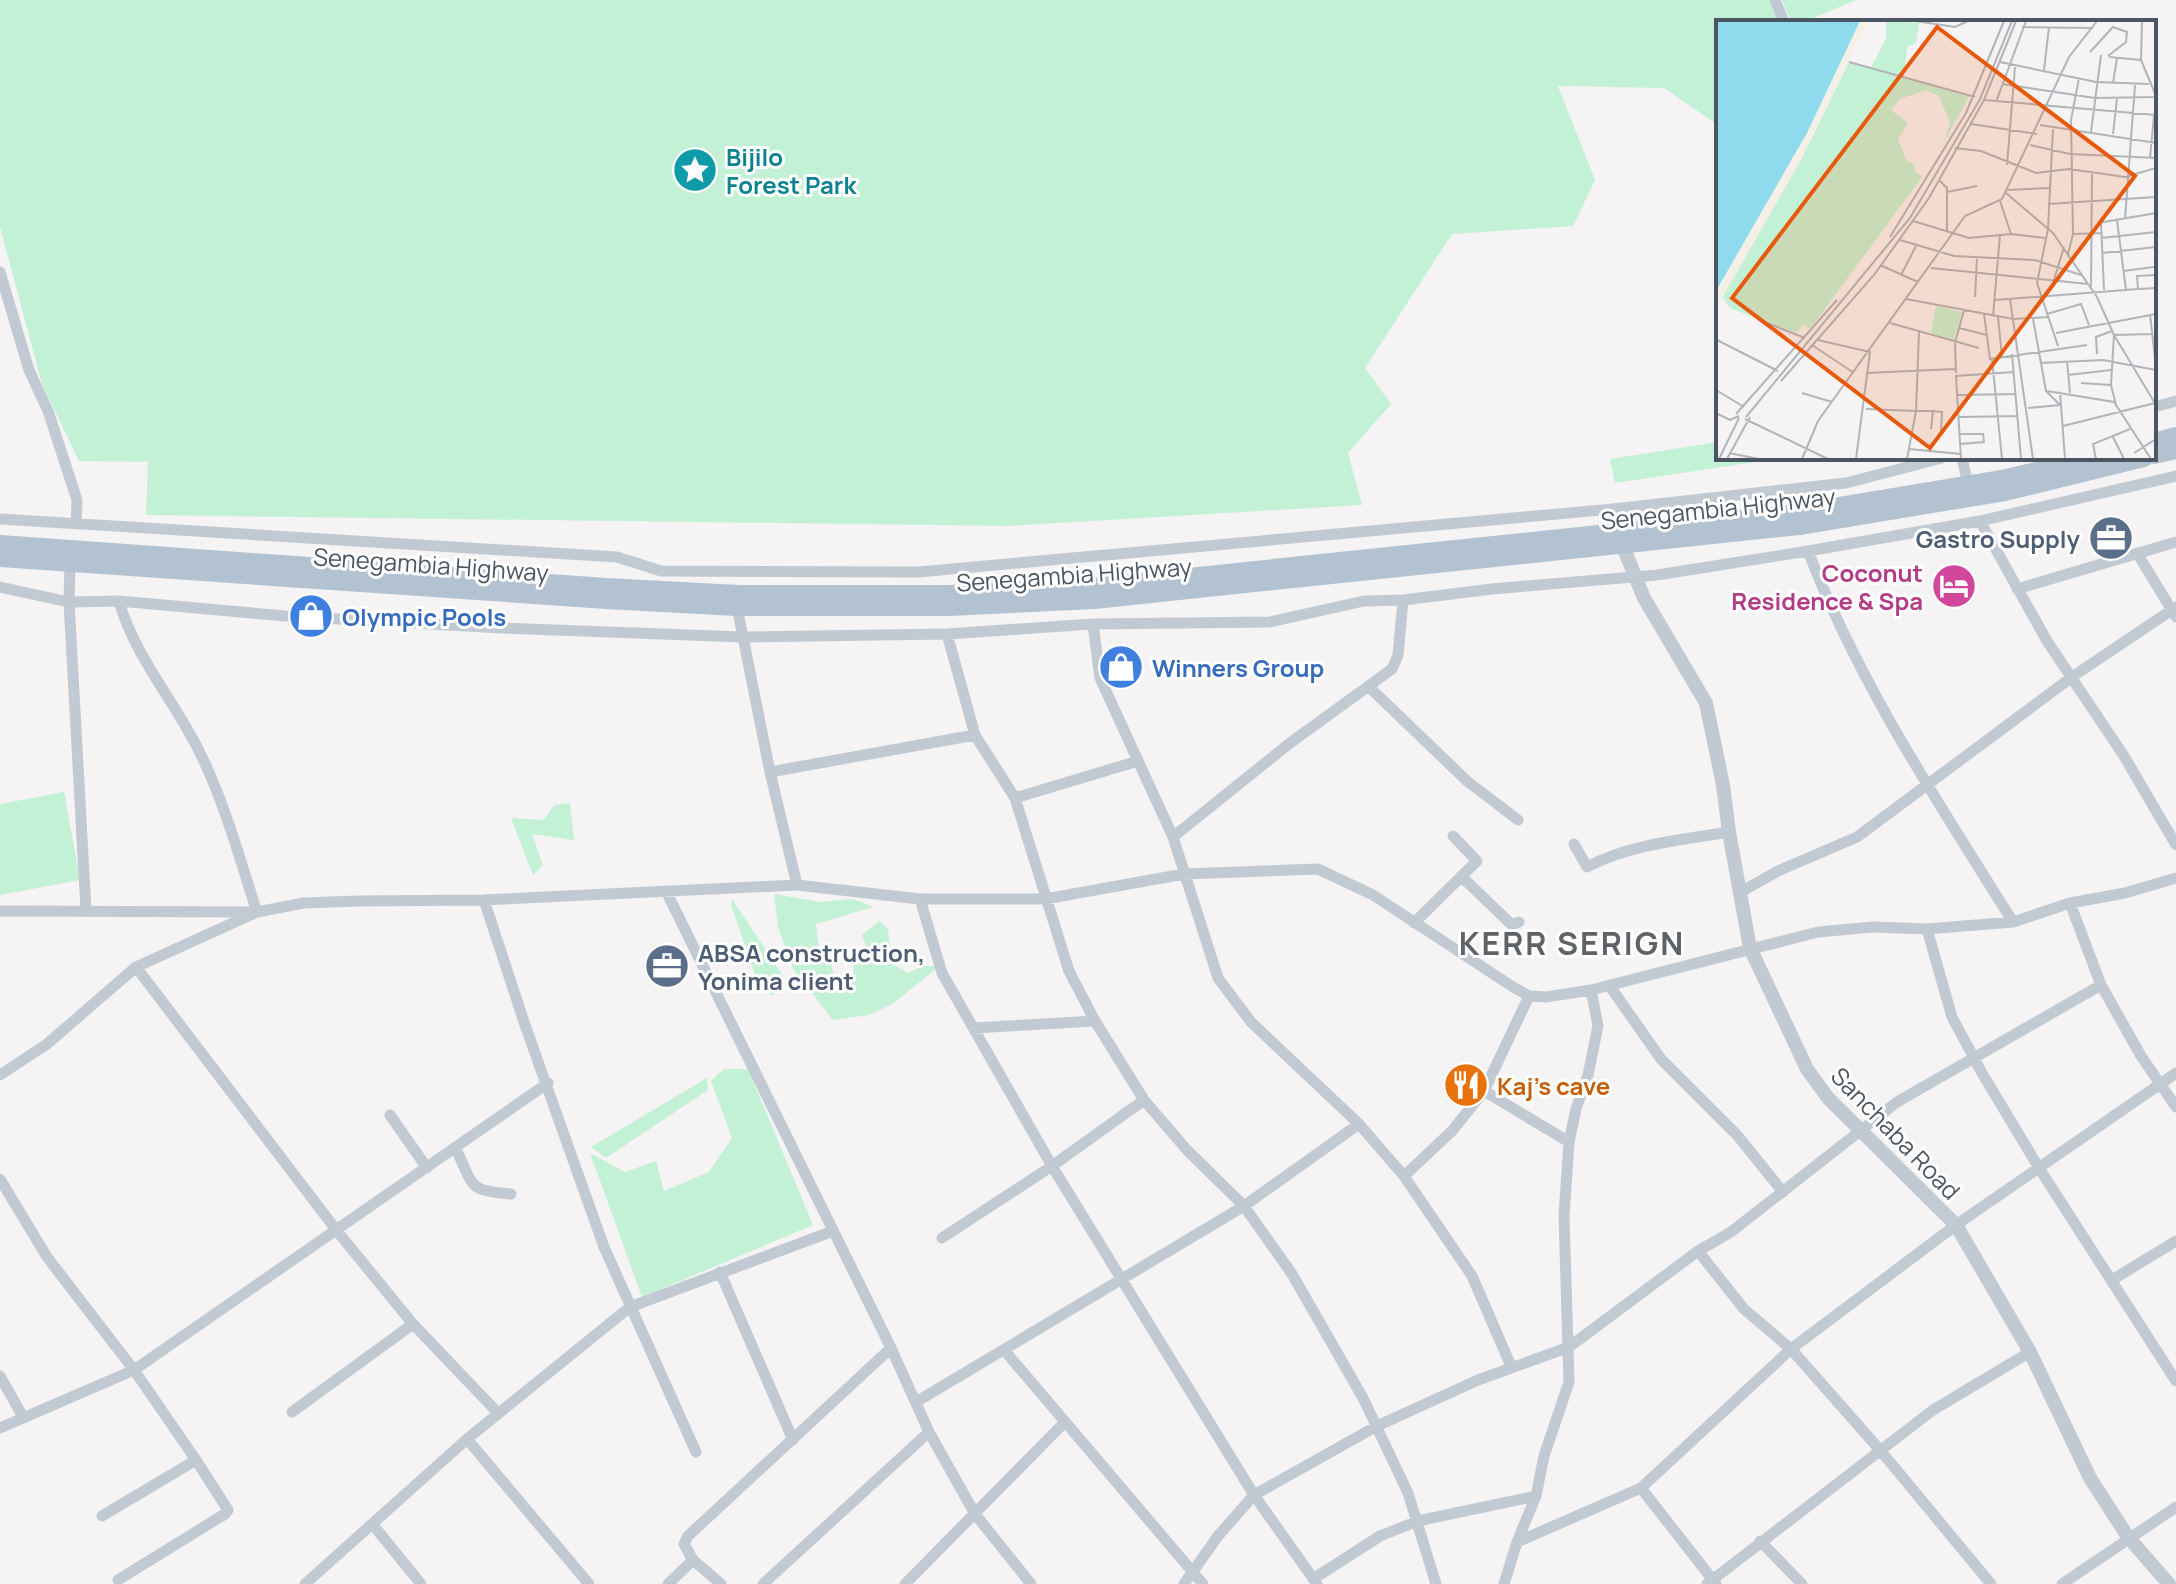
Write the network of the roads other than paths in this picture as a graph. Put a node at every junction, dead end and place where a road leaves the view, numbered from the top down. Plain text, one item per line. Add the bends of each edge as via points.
1 (1775, 0) edge
2 (1783, 20) edge
3 (0, 272) edge
4 (2176, 401) edge
5 (2156, 406) edge
6 (2176, 436) edge
7 (2156, 441) edge
8 (2176, 450) edge
9 (2156, 455) edge
10 (1934, 460) edge
11 (1962, 460) edge
12 (2083, 460) edge
13 (2136, 460) edge
14 (2176, 476) edge
15 (1968, 485) junction
16 (0, 519) edge
17 (1980, 521) junction
18 (76, 524) junction
19 (2176, 542) edge
20 (0, 544) edge
21 (1622, 544) junction
22 (1808, 551) junction
23 (2137, 553) junction
24 (0, 558) edge
25 (70, 562) junction
26 (1634, 575) junction
27 (0, 587) edge
28 (2017, 589) junction
29 (1403, 600) junction
30 (119, 601) junction
31 (69, 602) junction
32 (737, 607) junction
33 (2174, 611) edge
34 (1093, 624) junction
35 (947, 634) junction
36 (742, 637) junction
37 (2072, 677) junction
38 (1368, 686) junction
39 (975, 735) junction
40 (1138, 761) junction
41 (770, 772) junction
42 (1928, 786) junction
43 (1015, 798) junction
44 (1518, 820) dead end
45 (1729, 832) junction
46 (1453, 836) dead end
47 (1173, 837) junction
48 (1574, 844) dead end
49 (2176, 845) edge
50 (1184, 874) junction
51 (1461, 876) junction
52 (2176, 878) edge
53 (797, 885) junction
54 (666, 891) junction
55 (1739, 893) junction
56 (920, 899) junction
57 (1045, 899) junction
58 (484, 900) junction
59 (2070, 903) junction
60 (86, 910) junction
61 (0, 911) edge
62 (196, 911) junction
63 (257, 912) junction
64 (1519, 922) dead end
65 (2013, 922) junction
66 (1414, 923) junction
67 (1927, 929) junction
68 (202, 936) junction
69 (1750, 948) junction
70 (136, 967) junction
71 (1609, 985) junction
72 (2101, 985) junction
73 (1591, 990) junction
74 (1529, 996) junction
75 (1095, 1021) junction
76 (974, 1028) junction
77 (1973, 1056) junction
78 (2176, 1073) edge
79 (0, 1075) edge
80 (548, 1083) junction
81 (2161, 1083) junction
82 (1484, 1091) junction
83 (1144, 1100) junction
84 (2176, 1107) edge
85 (390, 1115) dead end
86 (1359, 1124) junction
87 (1861, 1132) junction
88 (1569, 1142) junction
89 (456, 1149) junction
90 (1052, 1166) junction
91 (427, 1168) junction
92 (2039, 1168) junction
93 (1404, 1176) junction
94 (0, 1179) edge
95 (1783, 1192) junction
96 (511, 1194) dead end
97 (1244, 1206) junction
98 (1956, 1225) junction
99 (337, 1231) junction
100 (833, 1231) junction
101 (942, 1238) dead end
102 (2176, 1241) edge
103 (1698, 1251) junction
104 (720, 1272) junction
105 (1122, 1278) junction
106 (2112, 1280) junction
107 (630, 1307) junction
108 (413, 1324) junction
109 (1569, 1347) junction
110 (891, 1348) junction
111 (1791, 1349) junction
112 (1004, 1350) junction
113 (2030, 1352) junction
114 (1511, 1366) junction
115 (134, 1370) junction
116 (0, 1376) edge
117 (2176, 1381) edge
118 (916, 1402) junction
119 (292, 1412) dead end
120 (498, 1413) junction
121 (23, 1417) junction
122 (1065, 1422) junction
123 (1377, 1426) junction
124 (0, 1428) edge
125 (929, 1432) junction
126 (467, 1439) junction
127 (793, 1440) junction
128 (1880, 1450) junction
129 (696, 1452) dead end
130 (196, 1460) junction
131 (1641, 1488) junction
132 (1254, 1495) junction
133 (1536, 1496) junction
134 (2176, 1507) edge
135 (975, 1514) junction
136 (102, 1516) dead end
137 (1418, 1521) junction
138 (373, 1525) junction
139 (2128, 1537) junction
140 (1760, 1541) junction
141 (1517, 1542) junction
142 (693, 1560) junction
143 (1192, 1573) junction
144 (118, 1580) dead end
145 (1315, 1581) edge
146 (1712, 1582) edge
147 (305, 1584) edge
148 (421, 1584) edge
149 (589, 1584) edge
150 (668, 1584) edge
151 (721, 1584) edge
152 (763, 1584) edge
153 (905, 1584) edge
154 (1031, 1584) edge
155 (1184, 1584) edge
156 (1203, 1584) edge
157 (1436, 1584) edge
158 (1504, 1584) edge
159 (1802, 1584) edge
160 (1991, 1584) edge
161 (2062, 1584) edge
162 (2169, 1584) edge

1 - 2 street
3 - 18 street via 77,500
4 - 5 street
6 - 7 main road
8 - 9 main road
10 - 18 street via 1846,483 1613,509 918,572 661,571 617,557
11 - 15 street
12 - 15 main road, Senegambia Highway
13 - 21 main road, Senegambia Highway via 2037,485 1799,526
14 - 17 street
15 - 20 main road, Senegambia Highway via 1798,513 1460,550 1093,587 910,595 606,587
16 - 18 street
17 - 22 street
17 - 28 street
19 - 23 street
21 - 26 street, Sanchaba Road
21 - 32 main road, Senegambia Highway via 1094,600 910,608
22 - 26 street
22 - 42 street via 1825,596
23 - 28 street
23 - 33 street
24 - 25 main road, Senegambia Highway
25 - 31 street
25 - 32 main road, Senegambia Highway
26 - 29 street
26 - 45 street, Sanchaba Road via 1706,703
27 - 31 street
28 - 37 street
29 - 34 street via 1364,601 1270,622
29 - 38 street via 1398,655 1392,669
30 - 31 street
30 - 36 street via 301,617
30 - 63 street via 126,627 215,784
31 - 60 street
32 - 36 street
33 - 37 street
34 - 35 street
34 - 40 street via 1100,678
35 - 36 street
35 - 39 street
36 - 41 street
37 - 42 street
37 - 49 street
38 - 44 street via 1467,781
38 - 47 street
39 - 41 street
39 - 43 street
40 - 43 street
40 - 47 street
41 - 53 street
42 - 55 street via 1857,837
42 - 65 street
43 - 57 street
45 - 48 street via 1639,847 1587,867
45 - 55 street, Sanchaba Road
46 - 51 street via 1477,861
47 - 50 street
50 - 57 street
50 - 66 street via 1318,869 1373,895
50 - 86 street via 1218,978 1251,1022
51 - 64 street via 1512,925
51 - 66 street
52 - 59 street
53 - 54 street
53 - 56 street
54 - 58 street
54 - 100 street
55 - 69 street, Sanchaba Road
56 - 57 street
56 - 76 street via 942,973
57 - 75 street via 1069,971
58 - 63 street via 304,903
58 - 80 street
59 - 65 street
59 - 72 street
60 - 61 street
60 - 62 street
62 - 63 street
62 - 68 street
63 - 68 street
65 - 67 street
66 - 74 street
67 - 69 street via 1832,931
67 - 77 street via 1952,1017
68 - 70 street
69 - 71 street
69 - 87 street, Sanchaba Road via 1807,1069
70 - 79 street via 47,1044
70 - 99 street
71 - 73 street
71 - 95 street via 1661,1059 1737,1135
72 - 77 street
72 - 81 street
73 - 74 street
73 - 88 street via 1598,1026
74 - 82 street
75 - 76 street
75 - 83 street
76 - 90 street
77 - 87 street via 1897,1102
77 - 92 street
78 - 81 street
80 - 89 street
80 - 107 street
81 - 84 street
81 - 92 street
82 - 88 street
82 - 93 street via 1452,1131
83 - 90 street
83 - 97 street
85 - 91 street
86 - 93 street
86 - 97 street
87 - 95 street
87 - 98 street, Sanchaba Road
88 - 109 street via 1564,1215
89 - 91 street
89 - 96 street via 475,1187
90 - 101 street
90 - 105 street
91 - 99 street
92 - 98 street
92 - 106 street
93 - 114 street via 1472,1276
94 - 115 street via 47,1257
95 - 103 street
97 - 105 street
97 - 123 street via 1292,1274
98 - 111 street
98 - 113 street, Sanchaba Road
99 - 108 street
99 - 115 street
100 - 104 street
100 - 110 street
102 - 106 street
103 - 109 street
103 - 111 street via 1744,1309
104 - 107 street
104 - 127 street
105 - 112 street
105 - 132 street
106 - 117 street
107 - 120 street
107 - 129 street
108 - 119 street
108 - 120 street
109 - 114 street
109 - 133 street via 1569,1382
110 - 118 street
110 - 127 street
111 - 128 street
111 - 131 street
112 - 118 street
112 - 122 street
113 - 128 street via 1933,1410
113 - 139 street, Sanchaba Road via 2090,1478
114 - 123 street
115 - 121 street
115 - 130 street
116 - 121 street
118 - 125 street
120 - 126 street
121 - 124 street
122 - 135 street
122 - 143 street
123 - 132 street
123 - 137 street
125 - 135 street
125 - 152 street
126 - 138 street
126 - 149 street
127 - 142 street via 688,1536 684,1544
128 - 140 street
128 - 160 street
130 - 136 street
130 - 144 street via 228,1510
131 - 141 street
131 - 146 street
132 - 143 street
132 - 145 street
133 - 137 street
133 - 141 street
134 - 139 street
135 - 153 street
135 - 154 street
137 - 145 street via 1380,1536
137 - 157 street
138 - 147 street
138 - 148 street
139 - 161 street
139 - 162 street, Sanchaba Road
140 - 146 street
140 - 159 street
141 - 158 street
142 - 150 street
142 - 151 street
143 - 155 street
143 - 156 street

